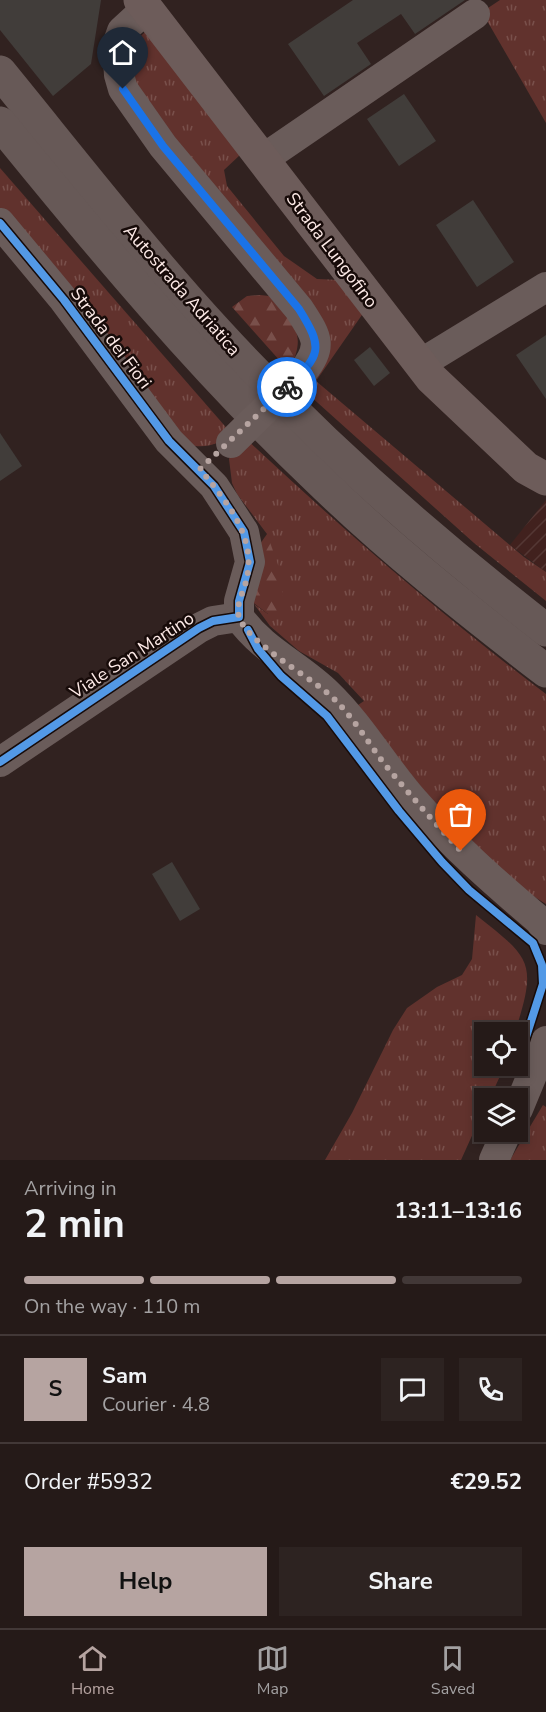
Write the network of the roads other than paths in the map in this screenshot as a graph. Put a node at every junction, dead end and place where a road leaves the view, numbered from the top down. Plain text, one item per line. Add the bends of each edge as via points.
1 (143, 4) edge
2 (474, 14) dead end
3 (0, 72) edge
4 (0, 123) edge
5 (263, 159) junction
6 (0, 223) edge
7 (546, 287) edge
8 (420, 364) junction
9 (200, 469) junction
10 (546, 479) edge
11 (239, 617) junction
12 (546, 630) edge
13 (546, 671) edge
14 (0, 762) edge
15 (501, 888) junction
16 (546, 913) edge
17 (546, 930) edge
18 (546, 1041) edge
19 (527, 1088) edge
20 (546, 1093) edge
21 (528, 1116) edge

1 - 5 main road, Strada Lungofino
1 - 9 street, bridge via 122,31 117,45 123,89 163,146 299,309 316,339 313,359 302,373
2 - 5 street
3 - 12 highway, Autostrada Adriatica via 189,301 294,412 428,536
4 - 13 highway, Autostrada Adriatica via 118,267 277,440 429,579
5 - 8 main road, Strada Lungofino
6 - 9 street, Strada dei Fiori via 64,300 170,441
7 - 8 street
8 - 10 main road, Strada Lungofino via 526,468
9 - 11 street via 244,532 249,550
11 - 14 street, Viale San Martino via 213,621 199,628
11 - 15 street via 272,653 327,692 413,800
15 - 16 street
15 - 17 street
18 - 19 street
20 - 21 street

